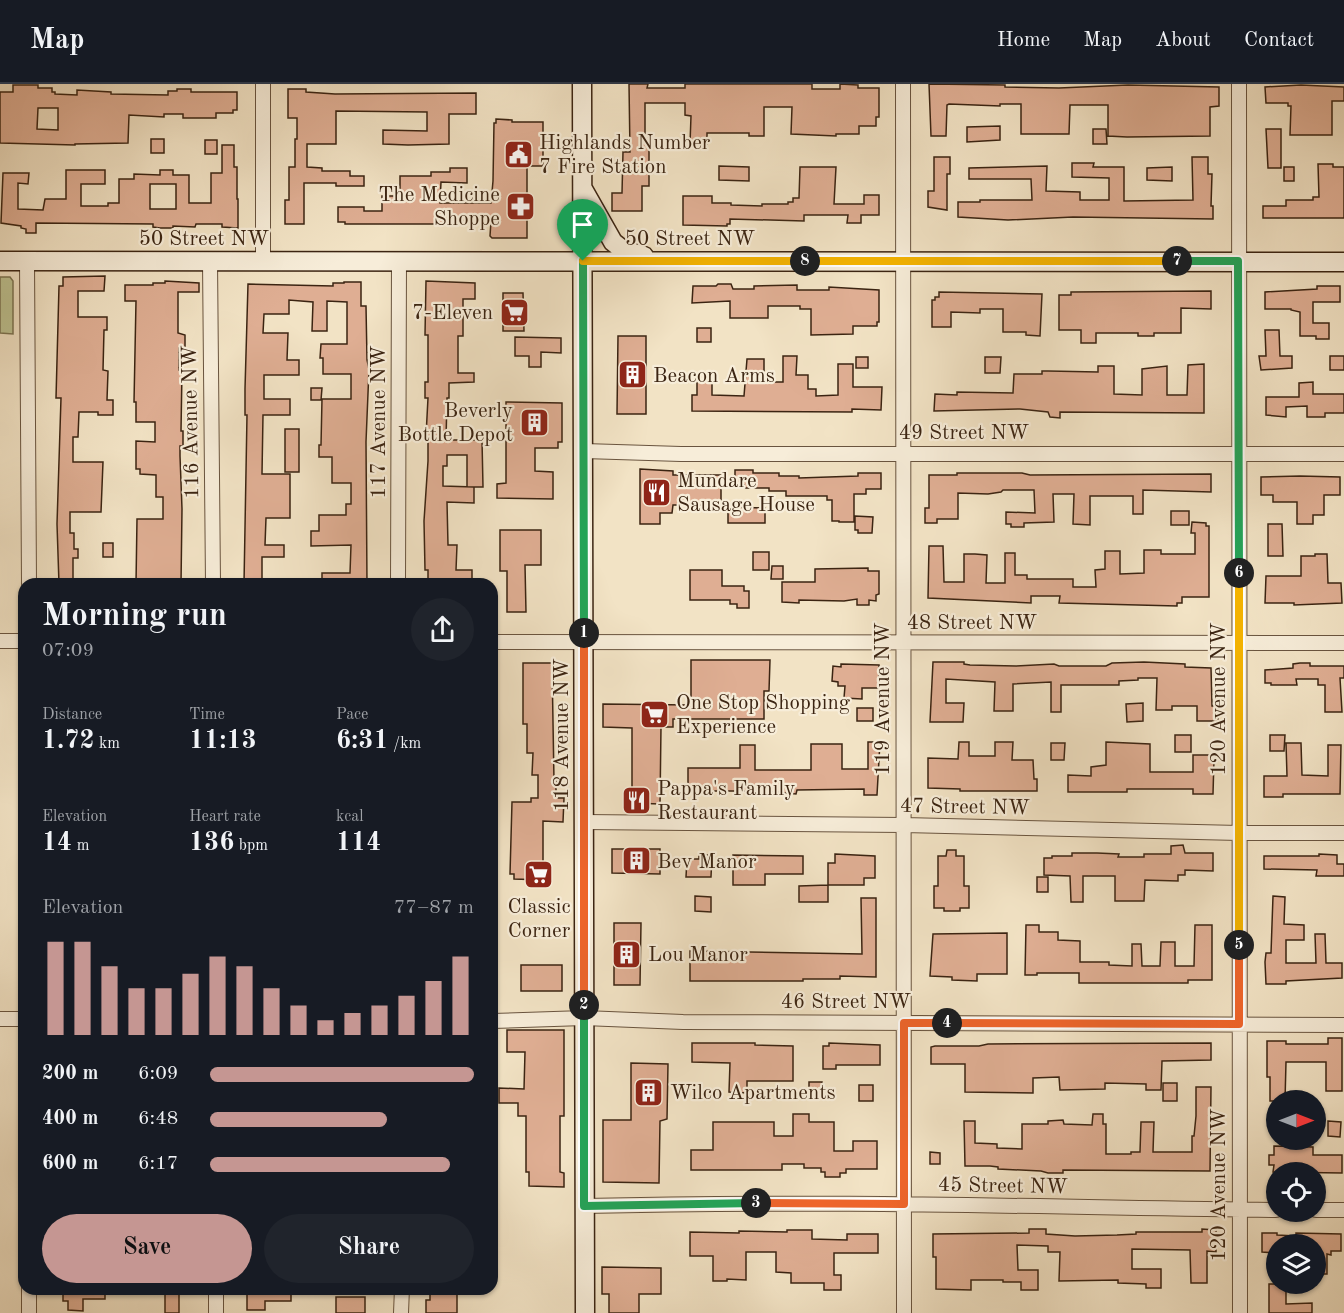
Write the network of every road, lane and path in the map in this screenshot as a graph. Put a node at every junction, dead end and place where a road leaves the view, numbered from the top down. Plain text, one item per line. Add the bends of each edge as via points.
1 (263, 84) edge
2 (582, 84) edge
3 (903, 84) edge
4 (1239, 84) edge
5 (582, 188) junction
6 (263, 260) junction
7 (399, 260) junction
8 (0, 261) edge
9 (27, 261) junction
10 (210, 261) junction
11 (583, 261) junction
12 (657, 261) junction
13 (903, 261) junction
14 (1238, 261) junction
15 (1344, 261) edge
16 (584, 451) junction
17 (903, 453) junction
18 (1239, 454) junction
19 (1344, 454) edge
20 (28, 578) edge
21 (213, 578) edge
22 (398, 578) edge
23 (0, 641) edge
24 (18, 641) edge
25 (498, 642) edge
26 (584, 642) junction
27 (903, 643) junction
28 (1239, 643) junction
29 (1344, 643) edge
30 (584, 822) junction
31 (904, 825) junction
32 (1239, 833) junction
33 (1344, 833) edge
34 (584, 1018) junction
35 (0, 1019) edge
36 (18, 1019) edge
37 (498, 1021) edge
38 (904, 1023) junction
39 (1239, 1024) junction
40 (1344, 1025) edge
41 (904, 1204) junction
42 (584, 1206) junction
43 (1240, 1209) junction
44 (1266, 1210) edge
45 (1326, 1210) edge
46 (1344, 1210) edge
47 (29, 1295) edge
48 (216, 1295) edge
49 (402, 1295) edge
50 (29, 1313) edge
51 (216, 1313) edge
52 (401, 1313) edge
53 (585, 1313) edge
54 (904, 1313) edge
55 (1240, 1313) edge

1 - 6 street
2 - 5 main road, 118 Avenue NW
3 - 13 street, 119 Avenue NW
4 - 14 street, 120 Avenue NW
5 - 11 main road, 118 Avenue NW
5 - 12 main road via 613,242 623,250
6 - 7 main road, 50 Street NW
6 - 10 main road, 50 Street NW
7 - 11 main road, 50 Street NW
7 - 22 street, 117 Avenue NW
8 - 9 main road, 50 Street NW
9 - 10 main road, 50 Street NW
9 - 20 street
10 - 21 street, 116 Avenue NW
11 - 12 main road, 50 Street NW
11 - 16 main road, 118 Avenue NW
12 - 13 main road, 50 Street NW
13 - 14 main road, 50 Street NW
13 - 17 street, 119 Avenue NW
14 - 15 main road, 50 Street NW
14 - 18 street, 120 Avenue NW
16 - 17 street, 49 Street NW
16 - 26 main road, 118 Avenue NW
17 - 18 street, 49 Street NW
17 - 27 street, 119 Avenue NW
18 - 19 street, 49 Street NW
18 - 28 street, 120 Avenue NW
23 - 24 street
25 - 26 street, 48 Street NW
26 - 27 street, 48 Street NW
26 - 30 main road, 118 Avenue NW
27 - 28 street, 48 Street NW
27 - 31 street, 119 Avenue NW
28 - 29 street, 48 Street NW
28 - 32 street, 120 Avenue NW
30 - 31 street, 47 Street NW
30 - 34 main road, 118 Avenue NW
31 - 32 street, 47 Street NW
31 - 38 street, 119 Avenue NW
32 - 33 street, 47 Street NW
32 - 39 street, 120 Avenue NW
34 - 37 street, 46 Street NW
34 - 38 street, 46 Street NW
34 - 42 main road, 118 Avenue NW
35 - 36 street
38 - 39 street, 46 Street NW
38 - 41 street, 119 Avenue NW
39 - 40 street, 46 Street NW
39 - 43 street, 120 Avenue NW
41 - 42 street, 45 Street NW
41 - 43 street, 45 Street NW
41 - 54 street, 119 Avenue NW
42 - 53 main road, 118 Avenue NW
43 - 44 street, 45 Street NW
43 - 55 street, 120 Avenue NW
45 - 46 street
47 - 50 street
48 - 51 street
49 - 52 street

